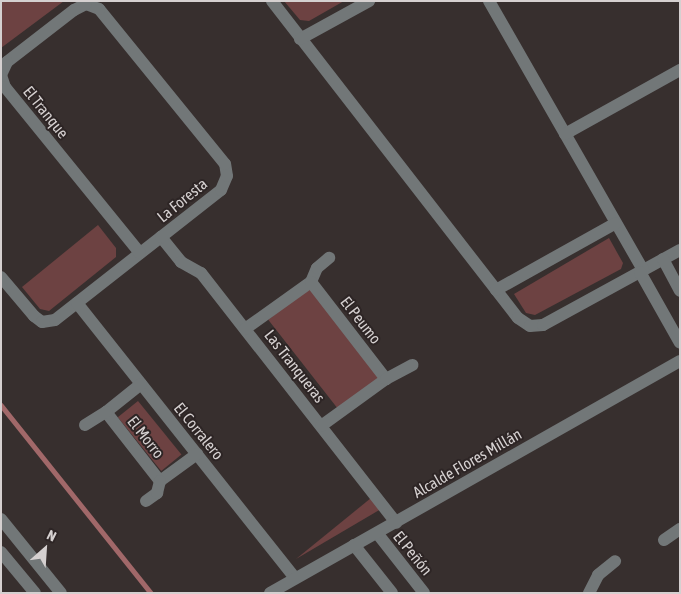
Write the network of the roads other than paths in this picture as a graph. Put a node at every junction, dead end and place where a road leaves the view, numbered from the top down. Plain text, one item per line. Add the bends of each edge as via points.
1 (272, 1) edge
2 (369, 1) edge
3 (488, 1) edge
4 (86, 4) joint
5 (300, 38) junction
6 (680, 70) edge
7 (565, 134) junction
8 (616, 222) junction
9 (161, 237) junction
10 (680, 250) edge
11 (140, 253) junction
12 (329, 258) dead end
13 (663, 259) junction
14 (642, 271) junction
15 (1, 277) edge
16 (311, 282) junction
17 (496, 290) junction
18 (680, 291) edge
19 (77, 303) junction
20 (244, 329) junction
21 (680, 343) edge
22 (680, 361) edge
23 (412, 364) dead end
24 (386, 379) junction
25 (141, 384) junction
26 (106, 412) junction
27 (85, 425) dead end
28 (320, 426) junction
29 (197, 454) junction
30 (160, 482) junction
31 (146, 501) dead end
32 (1, 519) edge
33 (396, 523) junction
34 (680, 529) edge
35 (377, 533) junction
36 (664, 540) dead end
37 (354, 545) junction
38 (1, 552) edge
39 (615, 561) dead end
40 (295, 578) junction
41 (35, 593) edge
42 (61, 593) edge
43 (270, 593) edge
44 (392, 593) edge
45 (424, 593) edge
46 (589, 593) edge

1 - 5 street
2 - 5 street
3 - 7 street
4 - 9 street, La Foresta via 99,9 225,164 227,176 221,190
4 - 11 street, El Tranque via 7,62 1,75 5,87
5 - 17 street
6 - 7 street
7 - 8 street
8 - 14 street
8 - 17 street
9 - 11 street, La Foresta
9 - 20 street, Las Tranqueras via 181,262 201,273
10 - 13 street
11 - 19 street, La Foresta
12 - 16 street via 318,268
13 - 14 street
13 - 18 street
14 - 17 street via 543,325 530,326 518,318
14 - 21 street
15 - 19 street, La Foresta via 42,322 55,320
16 - 20 street
16 - 24 street, El Peumo
19 - 25 street, El Corralero
20 - 28 street, Las Tranqueras
22 - 33 street, Alcalde Flores Millán
23 - 24 street
24 - 28 street
25 - 26 street, El Morro
25 - 29 street, El Corralero
26 - 27 street, El Morro
26 - 30 street, El Morro
28 - 33 street, Las Tranqueras
29 - 30 street, El Morro
29 - 40 street, El Corralero
30 - 31 street, El Morro via 157,493
32 - 42 street
33 - 35 street, Alcalde Flores Millán
34 - 36 street
35 - 37 street, Alcalde Flores Millán
35 - 45 street, El Peñón
37 - 40 street, Alcalde Flores Millán
37 - 44 street
38 - 41 street
39 - 46 street via 598,575
40 - 43 street, Alcalde Flores Millán

